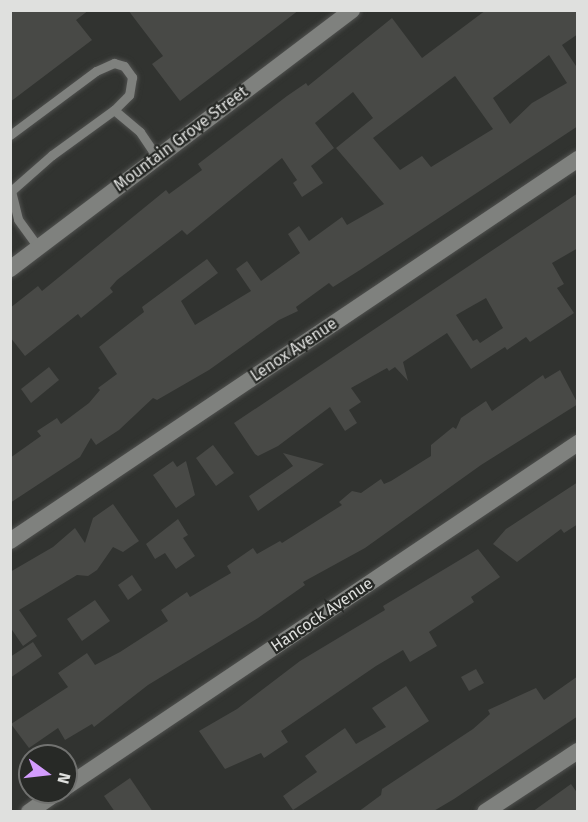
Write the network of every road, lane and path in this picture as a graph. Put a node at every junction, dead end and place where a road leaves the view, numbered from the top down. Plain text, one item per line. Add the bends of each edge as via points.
1 (352, 10) edge
2 (114, 110) junction
3 (10, 135) edge
4 (157, 157) junction
5 (578, 159) edge
6 (11, 191) edge
7 (39, 248) junction
8 (10, 269) edge
9 (578, 443) edge
10 (10, 541) edge
11 (578, 751) edge
12 (78, 779) edge
13 (485, 812) edge

1 - 4 street, Mountain Grove Street
2 - 3 lane via 129,95 132,77 124,66 114,63 96,70
2 - 4 lane via 140,132
2 - 6 lane
4 - 7 street, Mountain Grove Street
5 - 10 street, Lenox Avenue
6 - 7 lane via 18,219
7 - 8 street, Mountain Grove Street
9 - 12 street, Hancock Avenue
11 - 13 street

